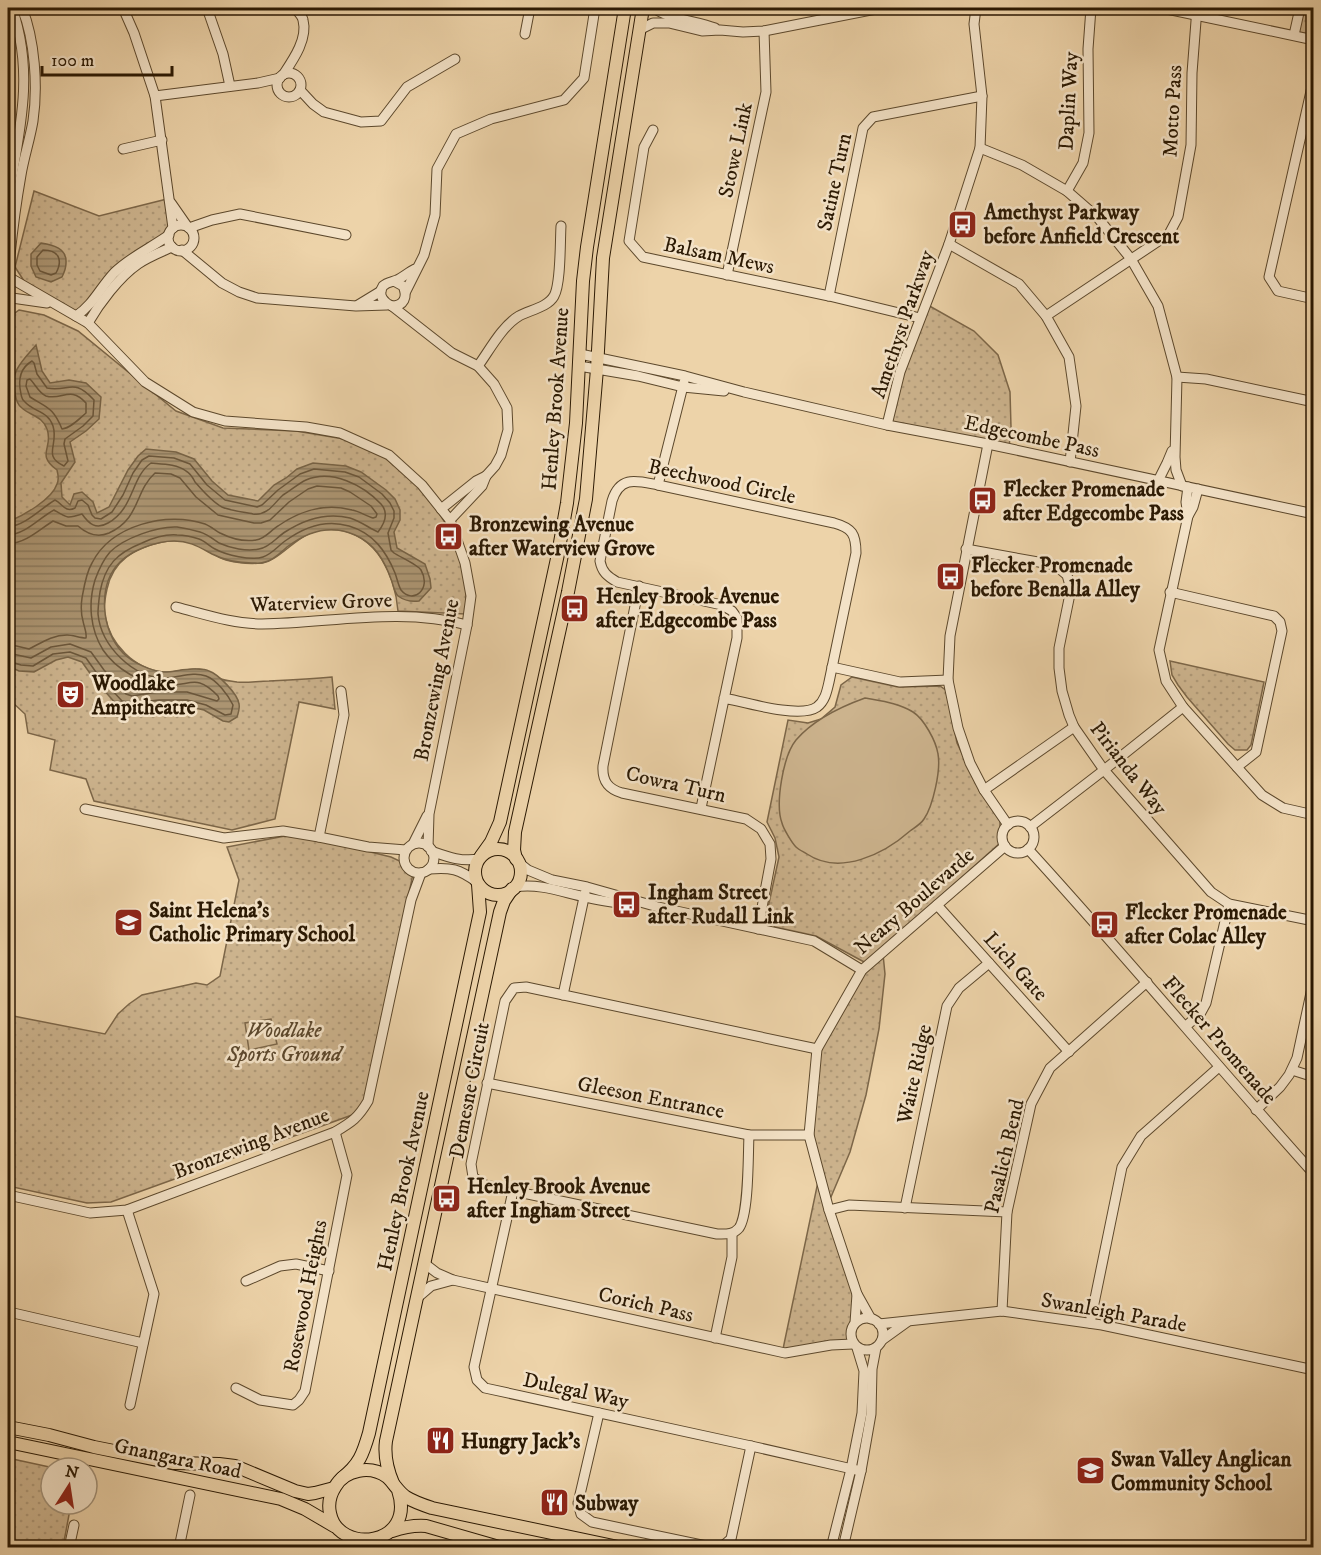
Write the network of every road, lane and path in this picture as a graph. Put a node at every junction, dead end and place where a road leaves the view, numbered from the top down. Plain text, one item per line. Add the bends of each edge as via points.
1 (12, 8) edge
2 (22, 8) edge
3 (123, 8) edge
4 (207, 8) edge
5 (295, 8) edge
6 (530, 8) edge
7 (595, 8) edge
8 (625, 8) edge
9 (642, 8) edge
10 (654, 8) edge
11 (881, 8) edge
12 (966, 8) edge
13 (976, 8) edge
14 (1091, 8) edge
15 (1162, 8) edge
16 (1300, 8) edge
17 (1197, 11) edge
18 (974, 24) junction
19 (639, 30) junction
20 (720, 30) junction
21 (764, 31) junction
22 (525, 34) dead end
23 (1294, 36) junction
24 (1314, 40) edge
25 (297, 54) junction
26 (455, 58) dead end
27 (299, 78) junction
28 (1314, 78) edge
29 (280, 80) junction
30 (230, 86) junction
31 (297, 93) junction
32 (155, 96) junction
33 (982, 96) junction
34 (653, 130) dead end
35 (162, 140) junction
36 (980, 148) junction
37 (123, 149) dead end
38 (14, 172) edge
39 (1066, 191) junction
40 (8, 199) edge
41 (170, 201) junction
42 (213, 220) junction
43 (561, 226) dead end
44 (188, 227) junction
45 (171, 232) junction
46 (345, 235) dead end
47 (193, 242) junction
48 (949, 244) junction
49 (177, 248) junction
50 (1131, 259) junction
51 (200, 265) junction
52 (416, 268) junction
53 (727, 275) junction
54 (9, 277) edge
55 (394, 281) junction
56 (381, 291) junction
57 (405, 295) junction
58 (829, 296) junction
59 (1314, 299) edge
60 (10, 300) edge
61 (56, 304) junction
62 (356, 306) junction
63 (390, 306) junction
64 (76, 316) junction
65 (1046, 316) junction
66 (921, 318) junction
67 (88, 323) junction
68 (416, 324) junction
69 (579, 360) junction
70 (597, 363) junction
71 (478, 366) junction
72 (685, 376) junction
73 (1176, 377) junction
74 (683, 387) junction
75 (744, 392) junction
76 (1314, 402) edge
77 (887, 425) junction
78 (1175, 442) junction
79 (988, 444) junction
80 (1070, 462) junction
81 (486, 476) junction
82 (1158, 481) junction
83 (658, 485) junction
84 (1189, 487) junction
85 (441, 509) junction
86 (1314, 514) edge
87 (450, 520) junction
88 (966, 549) junction
89 (639, 586) junction
90 (1170, 592) junction
91 (177, 608) dead end
92 (467, 626) junction
93 (832, 667) junction
94 (948, 680) junction
95 (340, 691) dead end
96 (724, 698) junction
97 (1183, 707) junction
98 (1074, 727) junction
99 (1238, 767) junction
100 (1104, 770) junction
101 (984, 790) junction
102 (701, 808) junction
103 (85, 809) dead end
104 (429, 814) junction
105 (1314, 815) edge
106 (1008, 825) junction
107 (1030, 827) junction
108 (319, 837) junction
109 (1005, 846) junction
110 (430, 849) junction
111 (1028, 849) junction
112 (408, 851) junction
113 (480, 857) junction
114 (517, 860) junction
115 (421, 871) junction
116 (477, 883) junction
117 (514, 888) junction
118 (585, 892) junction
119 (1229, 904) junction
120 (937, 905) junction
121 (1314, 921) edge
122 (758, 929) junction
123 (989, 963) junction
124 (862, 970) junction
125 (1314, 979) edge
126 (1147, 982) junction
127 (563, 995) junction
128 (1186, 1026) junction
129 (817, 1049) junction
130 (1069, 1052) junction
131 (1220, 1066) junction
132 (1292, 1070) junction
133 (1314, 1077) edge
134 (487, 1083) junction
135 (1256, 1110) junction
136 (335, 1132) junction
137 (749, 1135) junction
138 (809, 1135) junction
139 (1314, 1174) edge
140 (513, 1191) junction
141 (8, 1195) edge
142 (905, 1208) junction
143 (127, 1210) junction
144 (829, 1210) junction
145 (1007, 1212) junction
146 (732, 1234) junction
147 (424, 1263) junction
148 (328, 1271) junction
149 (453, 1280) junction
150 (246, 1281) dead end
151 (491, 1288) junction
152 (857, 1294) junction
153 (417, 1298) junction
154 (1002, 1311) junction
155 (8, 1319) edge
156 (875, 1321) junction
157 (907, 1322) junction
158 (1090, 1323) junction
159 (853, 1328) junction
160 (715, 1338) junction
161 (143, 1343) junction
162 (879, 1344) junction
163 (831, 1345) junction
164 (855, 1346) junction
165 (1314, 1370) edge
166 (236, 1388) dead end
167 (130, 1405) dead end
168 (599, 1413) junction
169 (8, 1427) edge
170 (8, 1442) edge
171 (751, 1446) junction
172 (851, 1469) junction
173 (861, 1472) junction
174 (338, 1483) junction
175 (395, 1486) junction
176 (190, 1495) dead end
177 (74, 1525) dead end
178 (338, 1530) junction
179 (392, 1531) junction
180 (378, 1544) edge
181 (69, 1548) edge
182 (179, 1548) edge
183 (341, 1548) edge
184 (514, 1548) edge
185 (623, 1548) edge
186 (831, 1548) edge
187 (843, 1548) edge

1 - 38 street via 24,70
2 - 38 street via 35,70 33,120
3 - 32 street
4 - 30 street
5 - 25 street via 303,18 304,31
6 - 22 street
7 - 52 street via 584,78 564,100 491,118 456,134 437,169 435,214 424,255
8 - 69 main road, Henley Brook Avenue via 587,247
9 - 19 main road, Henley Brook Avenue
10 - 20 street
11 - 21 street
12 - 18 street, Amethyst Parkway
13 - 18 street, Amethyst Parkway
14 - 39 street, Daplin Way via 1089,133 1083,163
15 - 17 street
16 - 23 street
17 - 23 street
17 - 50 street, Motto Pass via 1191,145 1178,217 1169,234
18 - 33 street, Amethyst Parkway
19 - 20 street via 653,23 669,23 702,31
19 - 70 main road, Henley Brook Avenue via 603,258
20 - 21 street
21 - 53 street, Stowe Link via 766,92
23 - 24 street
25 - 27 street
25 - 29 street
26 - 31 street via 407,87 381,121 361,122 324,112
27 - 29 street via 292,74
27 - 31 street via 301,86
28 - 59 street via 1269,277 1278,291
29 - 30 street
29 - 31 street via 279,91 286,96
30 - 32 street
32 - 35 street
33 - 36 street, Amethyst Parkway
33 - 58 street, Satine Turn via 873,117 863,128
34 - 53 street, Balsam Mews via 644,147 629,241 643,257
35 - 37 street
35 - 41 street
36 - 39 street via 1023,165
36 - 48 street, Amethyst Parkway
38 - 40 street
38 - 54 street
39 - 50 street via 1098,218
41 - 44 street
41 - 45 street
42 - 44 street
42 - 46 street via 240,214
42 - 47 street
43 - 71 street via 555,295 548,303 508,324
44 - 45 street via 179,225
44 - 47 street
45 - 49 street via 169,239
45 - 64 street via 114,273
47 - 49 street via 189,248
47 - 51 street
48 - 65 street via 1019,284
48 - 66 street, Amethyst Parkway
49 - 51 street
49 - 67 street via 130,270
50 - 65 street, Motto Pass
50 - 73 street via 1158,306
51 - 62 street via 222,283 257,298
52 - 55 street
52 - 57 street
53 - 58 street, Balsam Mews
54 - 60 street via 15,288
54 - 61 street, Bronzewing Avenue
55 - 56 street
55 - 57 street via 403,286
56 - 62 street
56 - 63 street via 381,297
57 - 63 street via 400,305
57 - 68 street
58 - 66 street, Balsam Mews
60 - 61 street, Bronzewing Avenue
61 - 64 street, Bronzewing Avenue
62 - 63 street
63 - 68 street
64 - 67 street, Bronzewing Avenue
65 - 80 street via 1069,357 1076,406
66 - 77 street, Amethyst Parkway via 900,372
67 - 85 street, Bronzewing Avenue via 146,382 193,412 225,422 340,433 389,455
68 - 71 street via 452,353
69 - 70 street, Edgecombe Pass
69 - 113 main road, Henley Brook Avenue via 574,454 558,554 500,822
70 - 72 street, Edgecombe Pass
70 - 74 street, Edgecombe Pass
70 - 114 main road, Henley Brook Avenue via 586,499 515,832
71 - 81 street via 507,408 508,430 501,455
72 - 74 street
72 - 75 street, Edgecombe Pass
73 - 76 street via 1206,379
73 - 78 street
74 - 75 street, Edgecombe Pass
74 - 83 street
75 - 77 street, Edgecombe Pass
77 - 79 street, Edgecombe Pass
78 - 82 street
78 - 84 street via 1176,470
79 - 80 street, Edgecombe Pass
79 - 88 street
80 - 82 street, Edgecombe Pass
81 - 85 street
81 - 87 street via 482,486
82 - 84 street, Edgecombe Pass
83 - 89 street, Beechwood Circle via 627,482 615,492 600,561 607,576
83 - 93 street, Beechwood Circle via 834,523 851,531 856,553
84 - 86 street, Edgecombe Pass
84 - 90 street via 1193,507
85 - 87 street, Bronzewing Avenue
87 - 92 street, Bronzewing Avenue via 465,562 471,596
88 - 94 street via 950,636
88 - 98 street, Pirianda Way via 1055,565 1067,575 1071,589 1059,648 1059,668 1062,692
89 - 96 street, Beechwood Circle via 732,610 737,618 737,638
89 - 102 street, Cowra Turn via 603,776 614,790
90 - 97 street via 1159,650 1166,681
90 - 99 street via 1275,616 1280,622 1282,631 1256,752
91 - 92 street, Waterview Grove via 244,623 426,617
92 - 104 street, Bronzewing Avenue
93 - 94 street via 900,682
93 - 96 street, Beechwood Circle via 828,688 815,708 797,712
94 - 101 street via 961,737
95 - 108 street via 344,716
96 - 102 street, Beechwood Circle
97 - 99 street
97 - 100 street
98 - 100 street, Pirianda Way
98 - 101 street
99 - 105 street via 1273,802
100 - 107 street
100 - 119 street, Pirianda Way via 1211,892
101 - 106 street
102 - 122 street, Cowra Turn via 746,819 761,829 770,844 771,859
103 - 108 street via 224,838 283,831
104 - 110 street, Bronzewing Avenue
104 - 112 street, Bronzewing Avenue
106 - 107 street via 1017,822
106 - 109 street via 1002,837
107 - 111 street via 1033,841
108 - 112 street
109 - 111 street via 1013,852
109 - 120 street, Neary Boulevarde
110 - 112 street via 419,844
110 - 113 street via 457,859
110 - 115 street via 433,860
111 - 126 street, Flecker Promenade
112 - 115 street via 408,868
113 - 114 main road via 500,849
113 - 116 main road via 475,869
114 - 117 main road via 520,875
114 - 118 street via 528,870
115 - 116 street via 453,868
115 - 136 street, Bronzewing Avenue via 411,900 369,1101 353,1122
116 - 117 main road via 483,890 498,895
116 - 174 main road, Henley Brook Avenue via 480,912 369,1433 358,1462
117 - 118 street via 532,886
117 - 147 main road, Henley Brook Avenue via 500,912
118 - 122 street
118 - 127 street
119 - 121 street, Pirianda Way
119 - 128 street via 1206,1004
120 - 123 street, Lich Gate
120 - 124 street, Neary Boulevarde
122 - 124 street via 814,941
123 - 130 street, Lich Gate
123 - 142 street, Waite Ridge via 958,988 947,1006
124 - 129 street, Neary Boulevarde
125 - 132 street
126 - 128 street, Flecker Promenade
126 - 130 street, Pasalich Bend
127 - 129 street, Demesne Circuit
127 - 134 street, Demesne Circuit via 514,988 505,1001
128 - 131 street, Flecker Promenade
129 - 138 street, Neary Boulevarde
130 - 145 street, Pasalich Bend via 1050,1068 1031,1104
131 - 135 street, Flecker Promenade
131 - 158 street via 1141,1136 1122,1167
132 - 133 street
132 - 135 street
134 - 137 street, Gleeson Entrance
134 - 140 street, Demesne Circuit via 471,1164 473,1176 485,1185
135 - 139 street, Flecker Promenade
136 - 143 street, Bronzewing Avenue
136 - 148 street, Rosewood Heights via 347,1175
137 - 138 street, Gleeson Entrance
137 - 146 street via 745,1210 739,1228
138 - 144 street, Neary Boulevarde
140 - 146 street, Demesne Circuit
140 - 151 street, Dulegal Way
141 - 143 street, Bronzewing Avenue via 90,1213
142 - 144 street via 849,1205
142 - 145 street
143 - 161 street via 154,1294
144 - 152 street, Neary Boulevarde
145 - 154 street, Pasalich Bend
146 - 160 street via 732,1257
147 - 149 street, Corich Pass
147 - 153 main road, Henley Brook Avenue
148 - 150 street via 296,1264 280,1266
148 - 166 street, Rosewood Heights via 305,1391 299,1400 293,1405 260,1400
149 - 151 street, Corich Pass
149 - 153 street via 431,1286
151 - 160 street, Corich Pass
151 - 168 street, Dulegal Way via 474,1367 477,1380 485,1388
152 - 156 street, Neary Boulevarde
152 - 159 street, Neary Boulevarde
153 - 175 main road, Henley Brook Avenue via 385,1449
154 - 157 street, Swanleigh Parade
154 - 158 street, Swanleigh Parade
155 - 161 street via 9,1312
156 - 157 street, Swanleigh Parade
156 - 159 street via 862,1319
156 - 162 street via 883,1332
157 - 162 street, Swanleigh Parade
158 - 165 street, Swanleigh Parade
159 - 163 street, Corich Pass
159 - 164 street via 850,1336
160 - 163 street, Corich Pass via 785,1353
161 - 167 street
162 - 164 street via 867,1351
162 - 173 street via 872,1369 871,1414
163 - 164 street, Corich Pass
164 - 172 street via 864,1371 862,1413
168 - 171 street, Dulegal Way
168 - 171 street via 578,1503 581,1514 592,1522 711,1548 731,1539
169 - 174 main road, Gnangara Road via 174,1463 235,1466 308,1494
170 - 178 main road, Gnangara Road via 281,1499
171 - 172 street, Dulegal Way
172 - 173 street, Dulegal Way
172 - 186 street
173 - 187 street
174 - 175 main road via 351,1472 363,1470 385,1475
174 - 178 main road via 329,1507
175 - 179 main road via 401,1512
175 - 185 main road via 407,1497 432,1508
176 - 182 street
177 - 181 street
178 - 180 main road via 350,1539
178 - 183 main road
179 - 180 main road
179 - 184 main road via 426,1526

